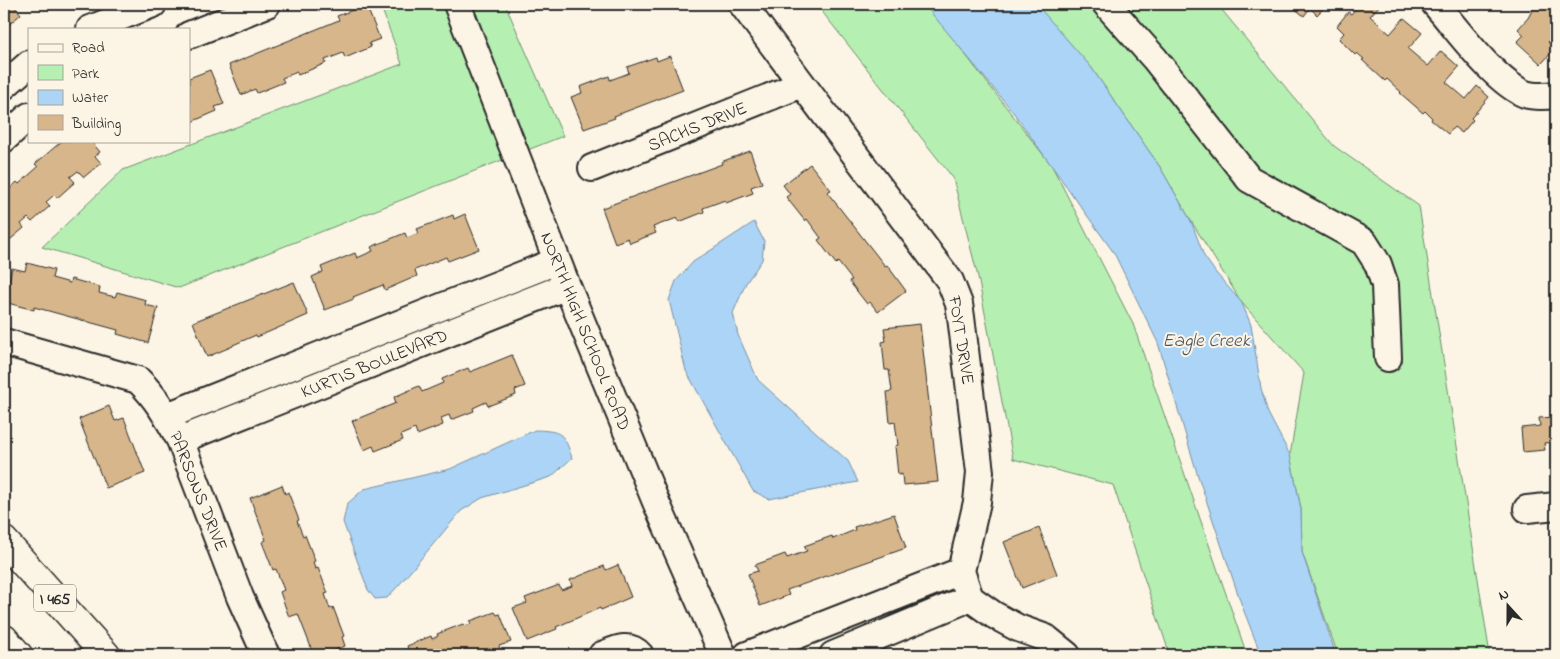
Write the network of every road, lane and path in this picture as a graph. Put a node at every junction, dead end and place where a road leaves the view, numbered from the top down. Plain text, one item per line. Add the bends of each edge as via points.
1 (153, 4) edge
2 (267, 4) edge
3 (457, 4) edge
4 (742, 4) edge
5 (1106, 4) edge
6 (1435, 4) edge
7 (93, 28) edge
8 (190, 35) edge
9 (28, 65) edge
10 (802, 84) junction
11 (4, 86) edge
12 (1556, 95) edge
13 (28, 117) edge
14 (4, 139) edge
15 (592, 168) dead end
16 (557, 261) junction
17 (567, 286) junction
18 (422, 314) junction
19 (432, 340) junction
20 (4, 342) edge
21 (1388, 358) dead end
22 (291, 367) junction
23 (300, 392) junction
24 (167, 416) junction
25 (180, 440) junction
26 (1556, 506) edge
27 (1527, 509) dead end
28 (4, 541) edge
29 (961, 571) junction
30 (970, 598) junction
31 (4, 638) edge
32 (18, 655) edge
33 (106, 655) edge
34 (266, 655) edge
35 (602, 655) edge
36 (640, 655) edge
37 (724, 655) edge
38 (747, 655) edge
39 (833, 655) edge
40 (1067, 655) edge

1 - 7 street
2 - 8 street
3 - 16 street, NORTH HIGH SCHOOL ROAD
4 - 10 street, FOYT DRIVE
5 - 21 street via 1155,59 1249,179 1364,242 1378,264 1385,285
6 - 12 street via 1507,84 1527,94
9 - 11 street
10 - 15 street, SACHS DRIVE
10 - 29 street, FOYT DRIVE via 944,271 957,298 980,472 977,502
13 - 14 street
16 - 17 street, NORTH HIGH SCHOOL ROAD
16 - 18 street
17 - 19 street, KURTIS BOULEVARD
17 - 37 street, NORTH HIGH SCHOOL ROAD via 656,502
18 - 19 street
18 - 22 street
19 - 23 street, KURTIS BOULEVARD
20 - 24 street, PARSONS DRIVE via 138,380
22 - 23 street
22 - 24 street
23 - 25 street, KURTIS BOULEVARD
24 - 25 street, PARSONS DRIVE
25 - 34 street, PARSONS DRIVE via 240,597
26 - 27 street
28 - 33 highway, I 465
29 - 30 street
29 - 38 street
30 - 39 street
30 - 40 street via 1018,628 1046,638
31 - 32 highway
35 - 36 street via 625,648

